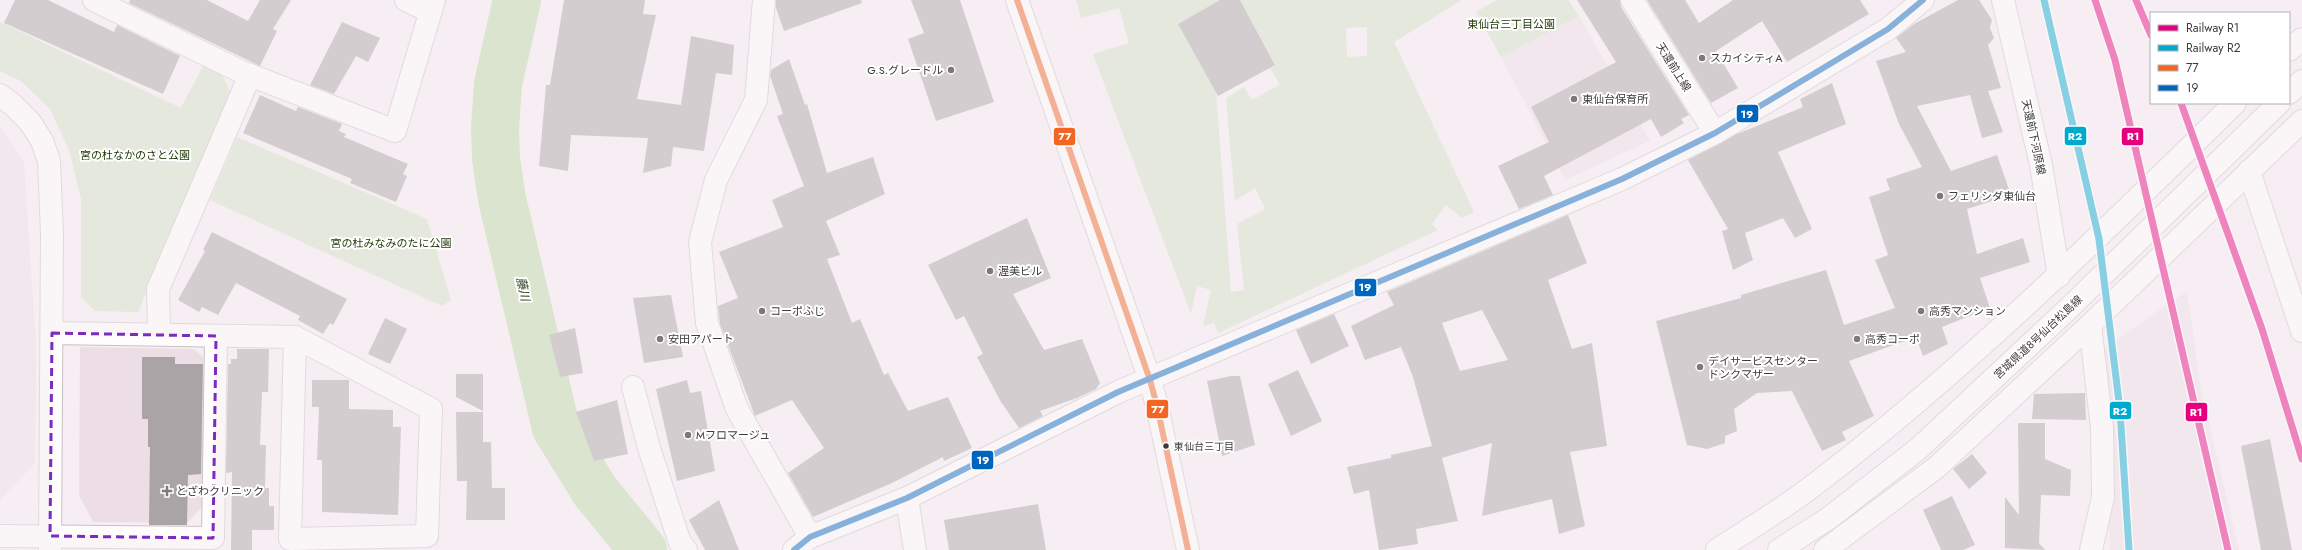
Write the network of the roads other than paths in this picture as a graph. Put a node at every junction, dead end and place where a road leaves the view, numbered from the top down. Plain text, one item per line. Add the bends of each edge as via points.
1 (94, 0) edge
2 (406, 0) edge
3 (764, 0) edge
4 (1017, 0) edge
5 (1632, 0) edge
6 (1923, 0) edge
7 (2003, 0) edge
8 (432, 6) edge
9 (2302, 39) edge
10 (2290, 49) edge
11 (250, 75) junction
12 (2302, 81) edge
13 (2290, 93) edge
14 (0, 95) edge
15 (2234, 104) edge
16 (2278, 104) edge
17 (2302, 121) edge
18 (1715, 133) junction
19 (2249, 171) junction
20 (2059, 276) junction
21 (2090, 326) junction
22 (2302, 331) edge
23 (52, 333) junction
24 (159, 334) junction
25 (216, 336) junction
26 (295, 337) junction
27 (1150, 380) junction
28 (633, 387) dead end
29 (907, 498) junction
30 (0, 536) edge
31 (50, 543) edge
32 (802, 544) edge
33 (686, 550) edge
34 (915, 550) edge
35 (1188, 550) edge
36 (1717, 550) edge
37 (1779, 550) edge
38 (1825, 550) edge
39 (2091, 550) edge

1 - 11 street
2 - 8 street
3 - 32 street via 756,100 716,180 700,242 707,323 737,409
4 - 27 street
5 - 18 street, 天還前上線
6 - 18 street via 1888,29
7 - 20 street, 天還前下河原線 via 2041,165
8 - 11 street via 395,131
9 - 10 street
11 - 24 street via 158,289
12 - 13 street
14 - 23 street via 30,122 42,141 49,161
15 - 20 street
16 - 37 street, 宮城県道8号仙台松島線 via 2068,309 1918,449 1829,518
17 - 19 street
18 - 27 street via 1622,179
19 - 21 street
19 - 22 street
20 - 36 street via 1896,421 1812,487
21 - 38 street via 1937,468
21 - 39 street via 2102,428 2103,490
23 - 24 street
23 - 31 street
24 - 25 street
25 - 26 street
25 - 31 street via 213,538
26 - 26 street via 431,409 427,536 290,539
27 - 29 street via 1118,392
27 - 35 street
28 - 33 street via 649,448 680,544
29 - 32 street
29 - 34 street
30 - 31 street

